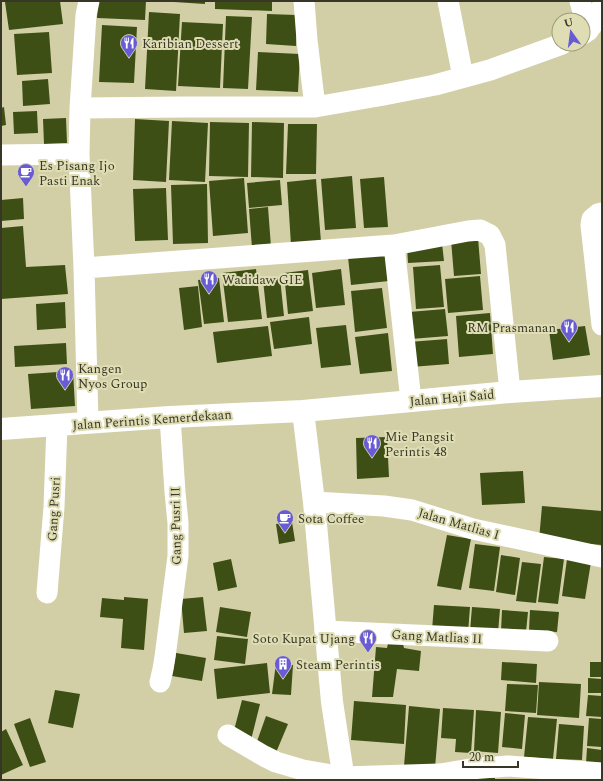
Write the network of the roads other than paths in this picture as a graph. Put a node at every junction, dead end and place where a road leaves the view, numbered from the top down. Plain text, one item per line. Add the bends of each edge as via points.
1 (90, 1) edge
2 (304, 1) edge
3 (448, 1) edge
4 (580, 1) edge
5 (602, 7) edge
6 (582, 12) edge
7 (591, 26) edge
8 (551, 48) edge
9 (463, 77) junction
10 (315, 107) junction
11 (80, 108) junction
12 (79, 154) junction
13 (1, 155) edge
14 (602, 213) edge
15 (394, 245) junction
16 (84, 268) junction
17 (602, 325) edge
18 (602, 386) edge
19 (510, 392) junction
20 (411, 401) junction
21 (303, 411) junction
22 (170, 417) junction
23 (88, 422) junction
24 (57, 425) junction
25 (1, 428) edge
26 (314, 502) junction
27 (602, 557) edge
28 (47, 593) dead end
29 (325, 631) junction
30 (548, 641) dead end
31 (160, 682) dead end
32 (228, 735) dead end
33 (602, 773) edge
34 (343, 779) edge

1 - 11 street via 86,15
2 - 10 street
3 - 9 street
4 - 6 street
5 - 7 street
8 - 9 street
9 - 10 street
10 - 11 street
11 - 12 street
12 - 13 street
12 - 16 street
14 - 17 street via 592,219 591,225
15 - 16 street
15 - 19 street via 468,231 480,230 490,235 494,245
15 - 20 street
16 - 23 street
18 - 19 street, Jalan Haji Said
19 - 20 street, Jalan Haji Said
20 - 21 street, Jalan Haji Said
21 - 22 street, Jalan Perintis Kemerdekaan
21 - 26 street
22 - 23 street, Jalan Perintis Kemerdekaan
22 - 31 street, Gang Pusri II via 178,556
23 - 24 street, Jalan Perintis Kemerdekaan
24 - 25 street, Jalan Perintis Kemerdekaan
24 - 28 street, Gang Pusri
26 - 27 street, Jalan Matlias I via 412,510 473,529
26 - 29 street
29 - 30 street, Gang Matlias II
29 - 34 street
32 - 34 street via 276,762
33 - 34 street via 508,766 440,774

